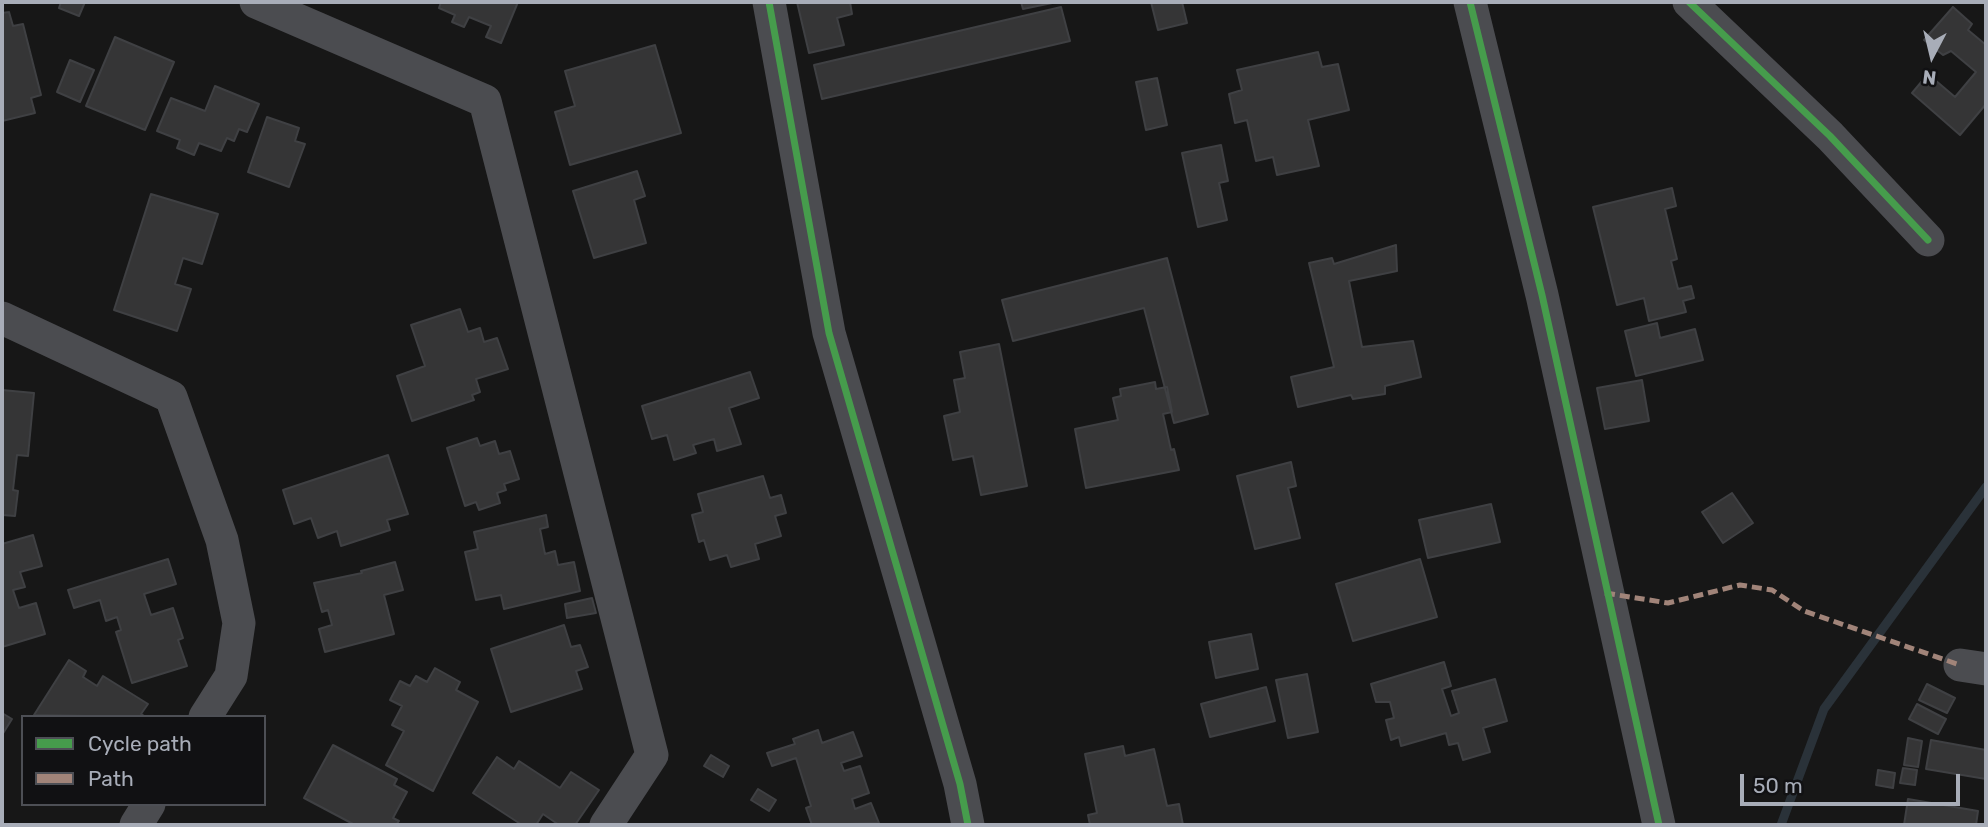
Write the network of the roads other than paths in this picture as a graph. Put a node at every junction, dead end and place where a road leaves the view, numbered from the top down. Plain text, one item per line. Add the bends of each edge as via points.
1 (256, 2) edge
2 (769, 2) edge
3 (1470, 2) edge
4 (1689, 2) edge
5 (1928, 240) dead end
6 (2, 318) edge
7 (206, 715) edge
8 (148, 806) edge
9 (136, 825) edge
10 (606, 825) edge
11 (968, 825) edge
12 (1659, 825) edge

1 - 10 street via 485,101 652,755
2 - 11 street via 829,333
3 - 12 street via 1542,295
4 - 5 street via 1830,136
6 - 7 street via 171,397 222,540 239,623 231,676
8 - 9 street

